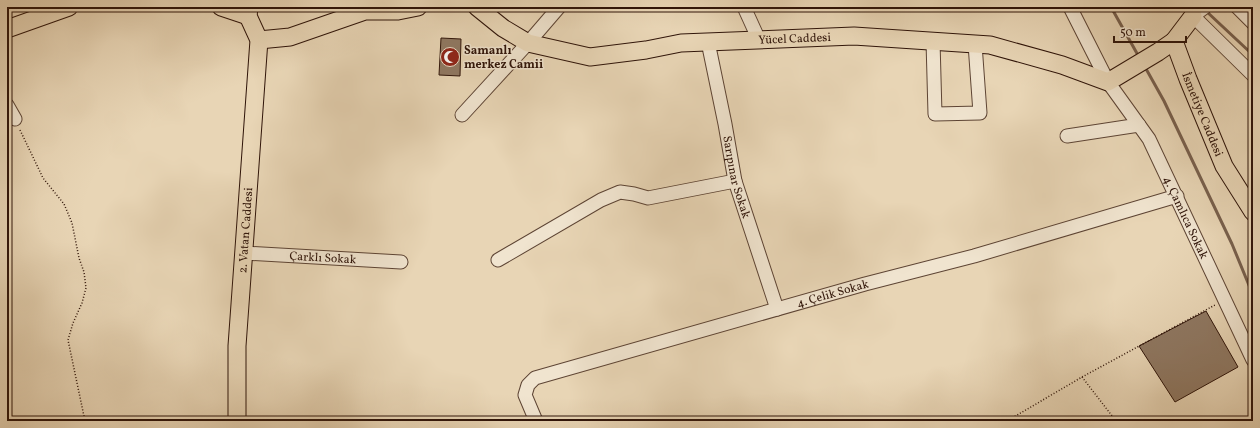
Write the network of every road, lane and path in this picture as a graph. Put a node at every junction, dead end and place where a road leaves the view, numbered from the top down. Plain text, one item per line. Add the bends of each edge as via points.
1 (68, 7) edge
2 (221, 7) edge
3 (418, 7) edge
4 (477, 7) edge
5 (559, 7) edge
6 (744, 7) edge
7 (1070, 7) edge
8 (1237, 7) edge
9 (249, 11) edge
10 (1199, 11) edge
11 (1253, 23) edge
12 (7, 29) edge
13 (259, 40) junction
14 (759, 40) junction
15 (933, 41) junction
16 (1174, 41) junction
17 (708, 42) junction
18 (528, 43) junction
19 (975, 44) junction
20 (1253, 75) edge
21 (1113, 79) junction
22 (7, 105) edge
23 (462, 115) dead end
24 (15, 119) joint
25 (1139, 125) junction
26 (1067, 136) dead end
27 (735, 182) junction
28 (1177, 196) junction
29 (1253, 212) edge
30 (244, 253) junction
31 (498, 260) dead end
32 (401, 262) dead end
33 (1224, 300) junction
34 (777, 309) junction
35 (1253, 360) edge
36 (1082, 377) junction
37 (85, 421) edge
38 (237, 421) edge
39 (536, 421) edge
40 (1007, 421) edge
41 (1116, 421) edge

1 - 12 main road
2 - 9 main road
3 - 13 main road via 398,11 365,11 290,37
4 - 18 main road, Yücel Caddesi via 503,28
5 - 18 street
6 - 14 street
7 - 21 street, 4. Çamlıca Sokak
8 - 11 street
9 - 13 main road
10 - 16 main road
10 - 20 street
13 - 30 main road, 2. Vatan Caddesi
14 - 15 main road, Yücel Caddesi via 854,36
14 - 17 main road, Yücel Caddesi
15 - 19 main road, Yücel Caddesi
15 - 19 street via 935,114 980,113
16 - 21 main road
16 - 29 main road, İsmetiye Caddesi via 1224,166
17 - 18 main road, Yücel Caddesi via 681,43 590,57
17 - 27 street, Sarıpınar Sokak
18 - 23 street
19 - 21 main road, Yücel Caddesi via 990,44
21 - 25 street, 4. Çamlıca Sokak
22 - 24 street
24 - 37 path via 43,178 64,204 72,223 84,272 86,288 68,340
25 - 26 street
25 - 28 street, 4. Çamlıca Sokak via 1149,139
27 - 31 street via 648,198 620,192 600,200
27 - 34 street, Sarıpınar Sokak
28 - 33 street, 4. Çamlıca Sokak
28 - 34 street, 4. Çelik Sokak via 974,256
30 - 32 street, Çarklı Sokak
30 - 38 main road, 2. Vatan Caddesi via 237,346
33 - 35 street, 4. Çamlıca Sokak
33 - 36 path
34 - 39 street, 4. Çelik Sokak via 534,378 528,385 525,395
36 - 40 path
36 - 41 path

